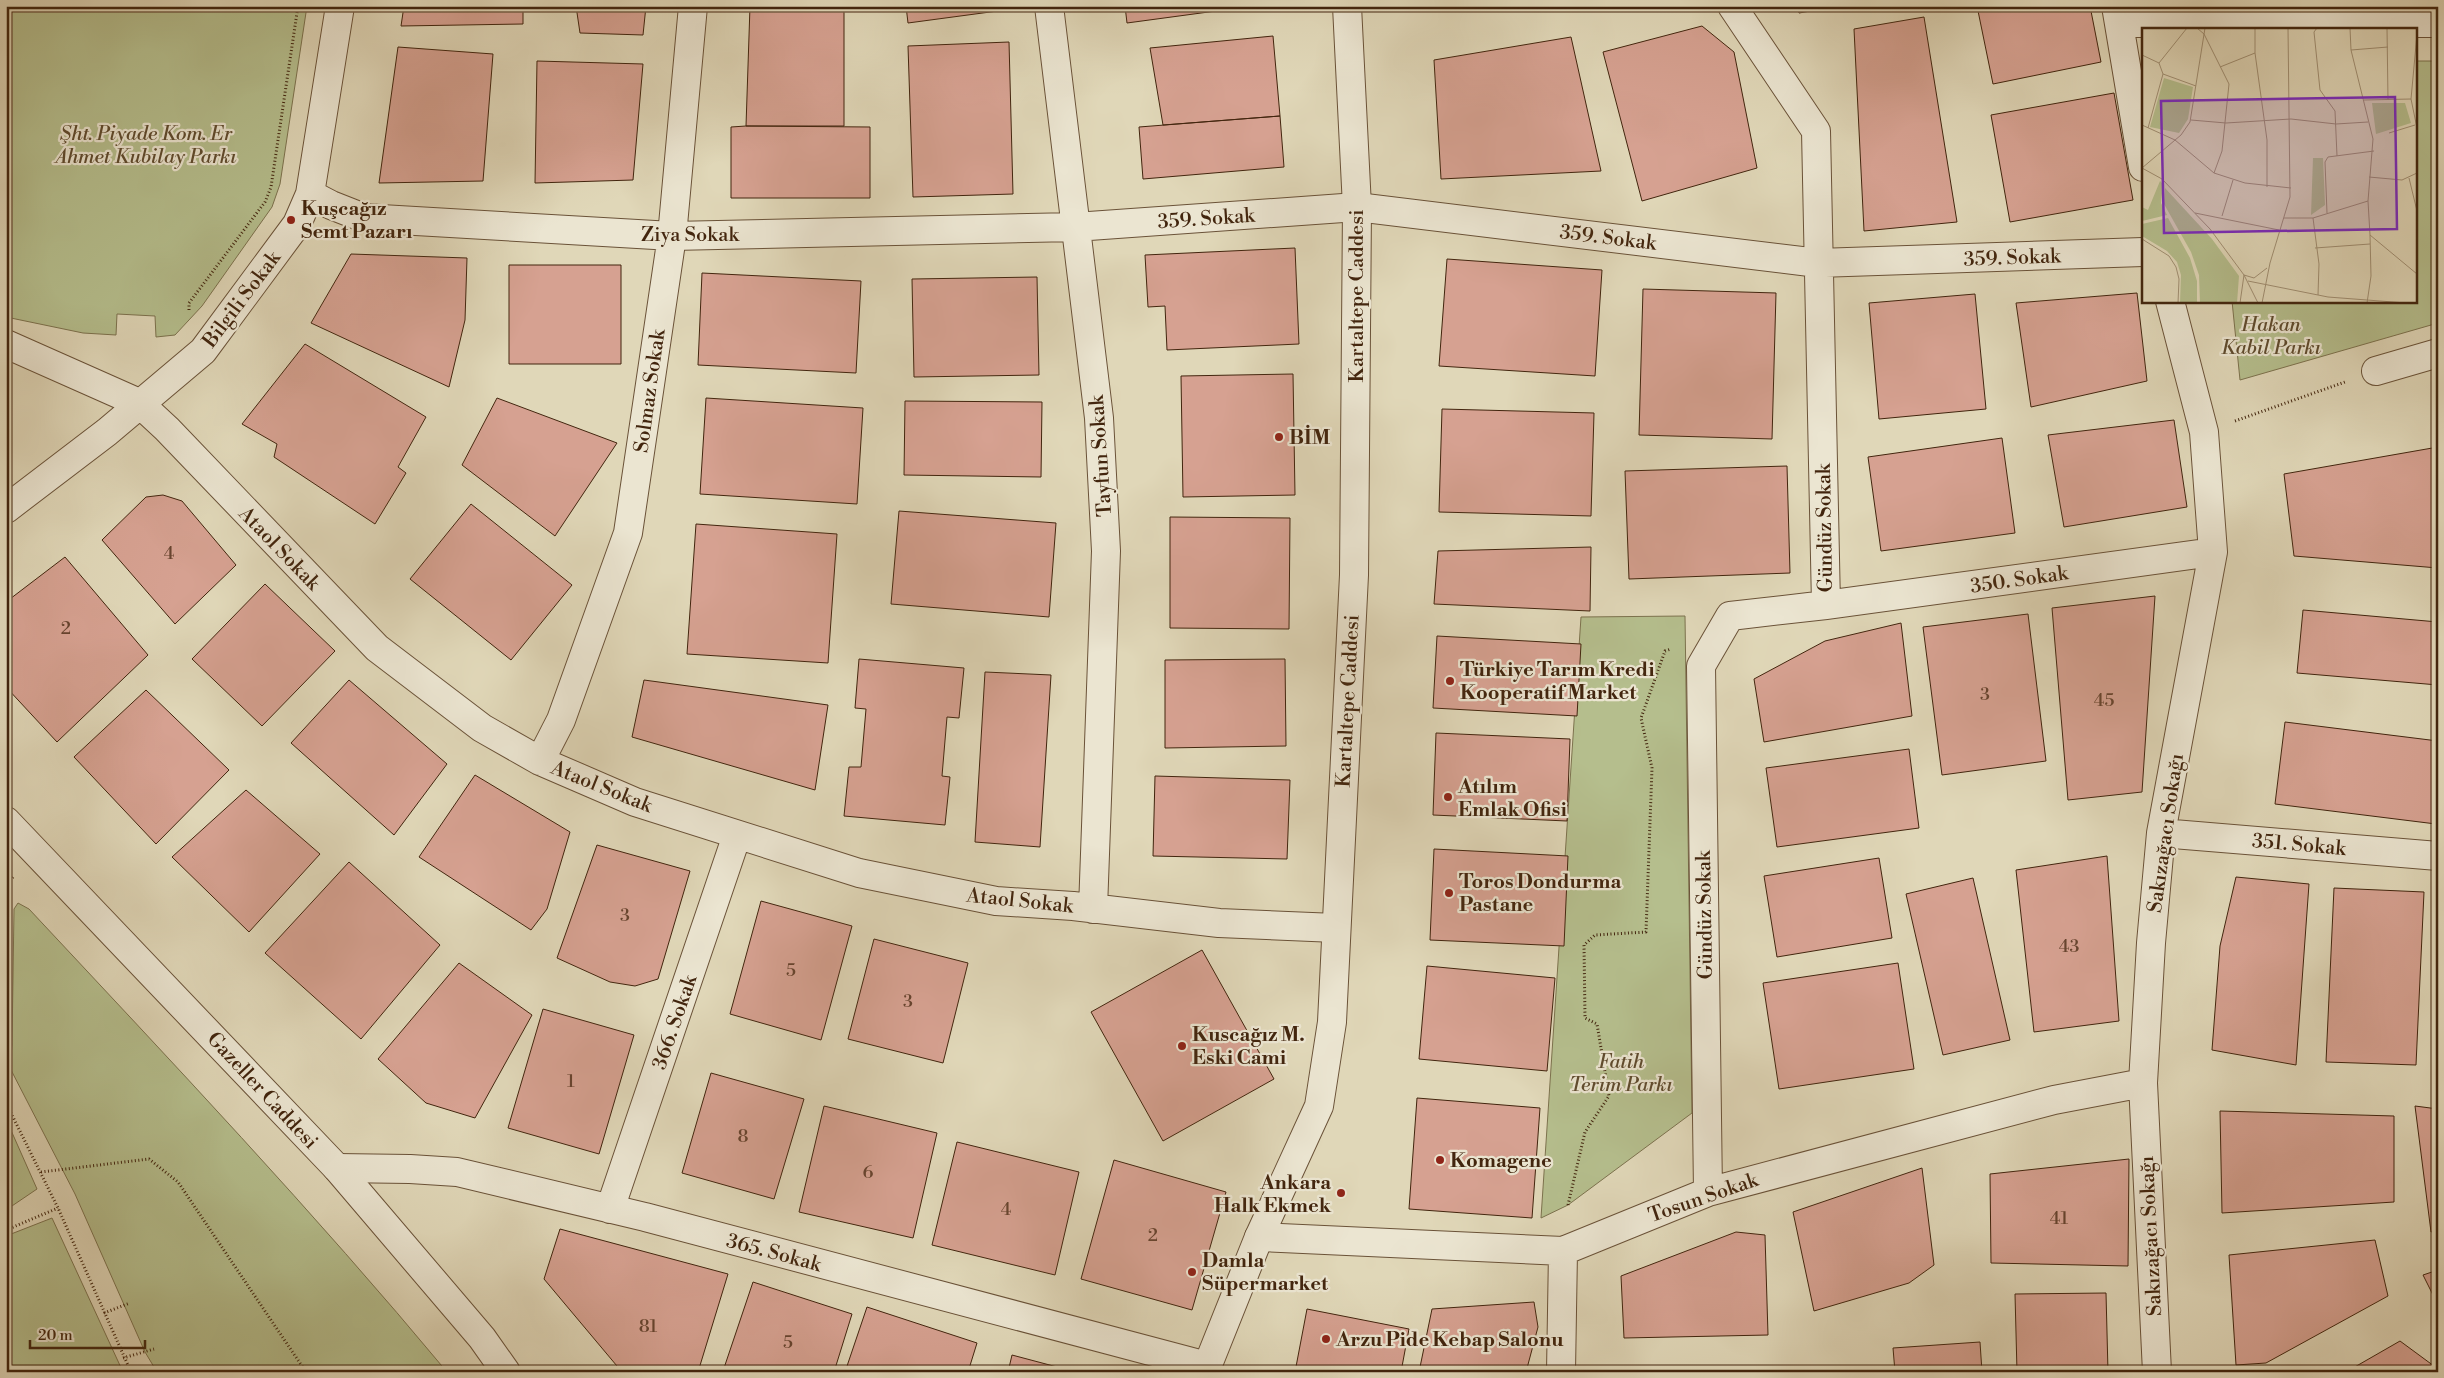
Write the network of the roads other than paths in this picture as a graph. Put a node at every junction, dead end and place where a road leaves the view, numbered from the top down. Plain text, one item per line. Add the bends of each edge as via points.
1 (340, 6) edge
2 (693, 6) edge
3 (1049, 6) edge
4 (1346, 6) edge
5 (1732, 6) edge
6 (2376, 14) edge
7 (2118, 15) edge
8 (2438, 22) edge
9 (2142, 162) edge
10 (310, 194) junction
11 (1357, 207) junction
12 (1075, 227) junction
13 (672, 236) junction
14 (2142, 252) edge
15 (1818, 263) junction
16 (2170, 302) edge
17 (6, 344) edge
18 (2438, 353) edge
19 (2376, 372) road end
20 (138, 403) junction
21 (6, 508) edge
22 (2213, 552) junction
23 (1826, 605) junction
24 (540, 760) junction
25 (6, 821) edge
26 (2161, 833) junction
27 (737, 835) junction
28 (2438, 856) edge
29 (1093, 909) junction
30 (1336, 928) junction
31 (2143, 1083) junction
32 (337, 1168) junction
33 (1708, 1192) junction
34 (610, 1209) junction
35 (1259, 1237) junction
36 (1563, 1251) junction
37 (1206, 1369) edge
38 (506, 1372) edge
39 (1561, 1372) edge
40 (2157, 1372) edge

1 - 10 street, Bilgili Sokak
2 - 13 street, Solmaz Sokak
3 - 12 street, Tayfun Sokak
4 - 11 street, Kartaltepe Caddesi
5 - 15 street, Gündüz Sokak via 1816,131
6 - 7 street
6 - 8 street
7 - 9 street
10 - 13 street, Ziya Sokak via 364,218
10 - 20 street, Bilgili Sokak via 297,224 203,351
11 - 12 street, 359. Sokak
11 - 15 street, 359. Sokak
11 - 30 street, Kartaltepe Caddesi via 1354,575
12 - 13 street, Ziya Sokak
12 - 29 street, Tayfun Sokak via 1099,418 1106,551
13 - 24 street, Solmaz Sokak via 628,533 560,720
14 - 15 street, 359. Sokak
15 - 23 street, Gündüz Sokak
16 - 22 street, Sakızağacı Sokağı via 2204,432
17 - 20 street, Ataol Sokak
18 - 19 street
20 - 21 street, Bilgili Sokak via 106,432
20 - 24 street, Ataol Sokak via 167,429 377,648 482,728
22 - 23 street, 350. Sokak
22 - 26 street, Sakızağacı Sokağı
23 - 33 street, Gündüz Sokak via 1730,616 1701,666
24 - 27 street, Ataol Sokak via 635,802
25 - 32 street, Gazeller Caddesi
26 - 28 street, 351. Sokak
26 - 31 street, Sakızağacı Sokağı
27 - 29 street, Ataol Sokak via 859,873 987,900
27 - 34 street, 366. Sokak
29 - 30 street, Ataol Sokak via 1219,922
30 - 35 street, Kartaltepe Caddesi via 1332,1022 1319,1106
31 - 33 street, Tosun Sokak via 2054,1100
31 - 40 street, Sakızağacı Sokağı
32 - 34 street, 365. Sokak via 457,1172
32 - 38 street, Gazeller Caddesi via 482,1338
33 - 36 street, Tosun Sokak
34 - 37 street, 365. Sokak
35 - 36 street, Tosun Sokak
35 - 37 street, Kartaltepe Caddesi
36 - 39 street

